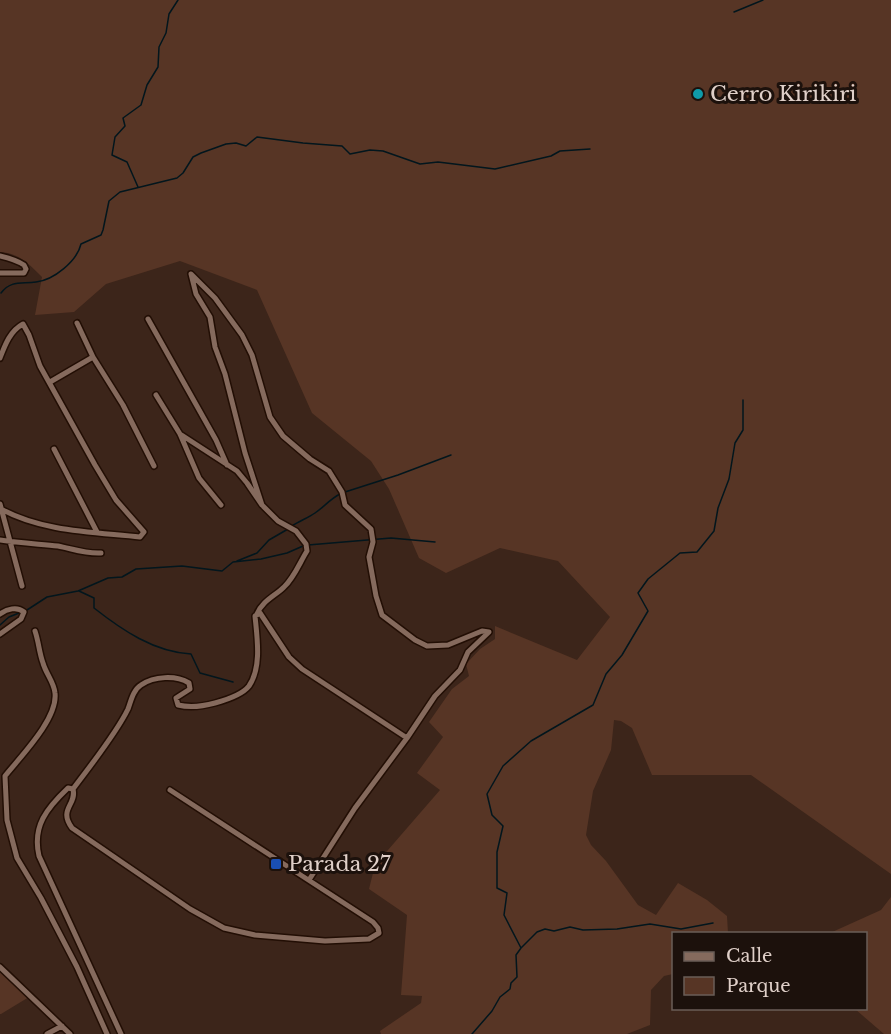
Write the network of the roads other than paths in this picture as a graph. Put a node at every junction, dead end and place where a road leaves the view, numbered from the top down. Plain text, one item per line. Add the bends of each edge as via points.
1 (0, 256) edge
2 (0, 273) edge
3 (148, 319) dead end
4 (77, 323) dead end
5 (93, 357) junction
6 (0, 358) edge
7 (50, 382) junction
8 (156, 395) dead end
9 (180, 434) junction
10 (54, 449) dead end
11 (154, 466) dead end
12 (228, 466) junction
13 (262, 504) junction
14 (221, 505) dead end
15 (1, 506) edge
16 (98, 532) junction
17 (0, 540) edge
18 (10, 542) junction
19 (101, 553) dead end
20 (22, 586) dead end
21 (0, 614) edge
22 (257, 614) junction
23 (35, 631) dead end
24 (0, 634) edge
25 (407, 738) junction
26 (73, 789) junction
27 (170, 790) dead end
28 (309, 880) junction
29 (0, 967) edge
30 (62, 1026) junction
31 (47, 1034) edge
32 (70, 1034) edge
33 (107, 1034) edge
34 (121, 1034) edge

1 - 2 street via 26,269 19,274
3 - 12 street
4 - 5 street
5 - 7 street
5 - 11 street
6 - 7 street via 11,335 23,324
7 - 16 street via 116,500 144,532 140,537
8 - 9 street
9 - 12 street
9 - 14 street via 199,478
10 - 16 street
12 - 13 street via 237,471
13 - 22 street via 278,521 296,531 308,551 284,588
13 - 25 street via 215,347 210,317 196,294 191,274 215,298 246,342 270,417 283,436 329,471 345,505 371,529 369,557 382,615 427,646 442,646 489,632 468,652 460,670 435,696
15 - 16 street via 32,522
15 - 18 street
17 - 18 street
18 - 19 street
18 - 20 street
21 - 24 street via 10,609 24,612 21,619
22 - 25 street via 262,615 289,657 302,669
22 - 26 street via 256,666 247,688 212,704 183,706 178,705 176,698 190,689 186,681 164,678 143,683 109,740
23 - 33 street via 56,699 46,722 5,776 7,820 17,858 73,958
25 - 28 street
26 - 28 street via 66,815 72,828 216,925 255,935 325,941 377,936 376,925
26 - 34 street via 66,790 41,820 37,847
27 - 28 street
29 - 30 street
30 - 31 street
30 - 32 street

